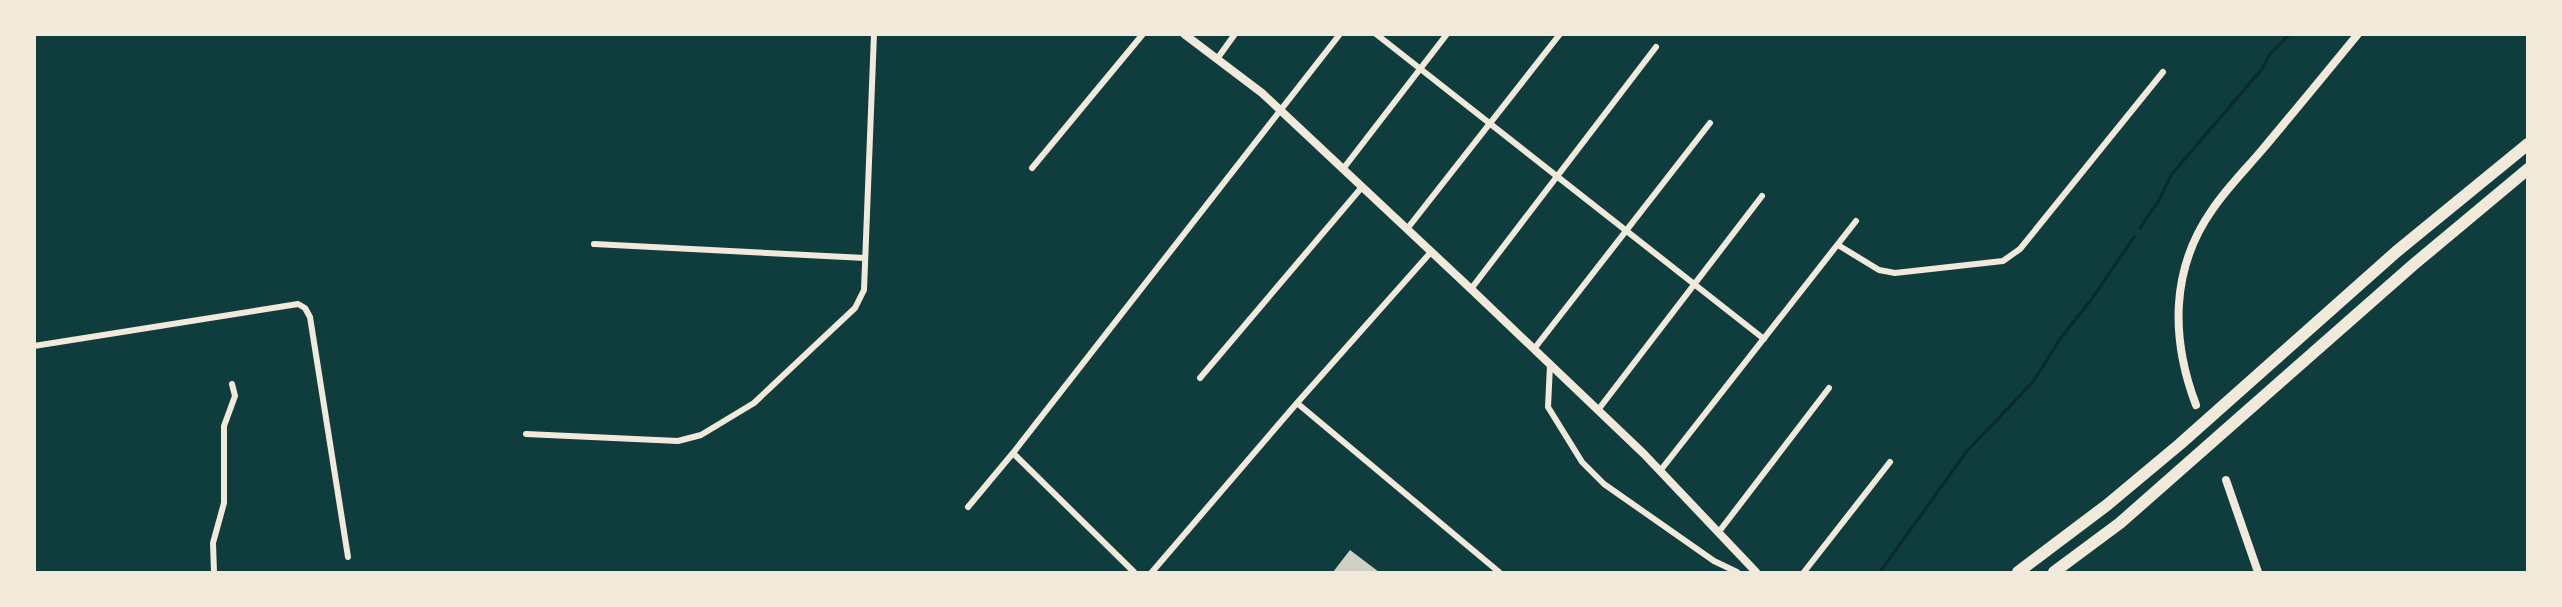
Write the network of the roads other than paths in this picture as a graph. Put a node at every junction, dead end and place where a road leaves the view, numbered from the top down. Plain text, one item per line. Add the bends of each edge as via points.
1 (874, 34) edge
2 (1143, 34) edge
3 (1184, 34) edge
4 (1234, 34) edge
5 (1340, 34) edge
6 (1376, 34) edge
7 (1447, 34) edge
8 (1560, 34) edge
9 (2358, 34) edge
10 (1656, 47) dead end
11 (1217, 59) junction
12 (1420, 69) junction
13 (2163, 72) dead end
14 (1282, 111) junction
15 (1710, 123) dead end
16 (1490, 124) junction
17 (2528, 144) edge
18 (1032, 168) dead end
19 (1343, 169) junction
20 (2528, 169) edge
21 (1557, 177) junction
22 (1362, 187) junction
23 (1762, 196) dead end
24 (1856, 221) dead end
25 (1407, 229) junction
26 (1627, 231) junction
27 (594, 244) dead end
28 (1838, 245) junction
29 (1431, 252) junction
30 (865, 258) junction
31 (1694, 284) junction
32 (1471, 290) junction
33 (1764, 339) junction
34 (34, 346) edge
35 (1534, 349) junction
36 (1550, 365) junction
37 (1200, 378) dead end
38 (232, 384) dead end
39 (1829, 388) dead end
40 (1297, 403) junction
41 (2196, 405) dead end
42 (1598, 410) junction
43 (526, 434) dead end
44 (1012, 453) junction
45 (1890, 462) dead end
46 (1660, 471) junction
47 (2226, 480) dead end
48 (968, 507) dead end
49 (1718, 533) junction
50 (348, 557) dead end
51 (214, 573) edge
52 (1134, 573) edge
53 (1152, 573) edge
54 (1499, 573) edge
55 (1737, 573) edge
56 (1756, 573) edge
57 (1804, 573) edge
58 (2018, 573) edge
59 (2054, 573) edge
60 (2258, 573) edge

1 - 30 street
2 - 18 street
3 - 11 street
4 - 11 street
5 - 14 street
6 - 12 street
7 - 12 street
8 - 16 street
9 - 41 street via 2212,210 2185,263 2179,294 2179,344
10 - 21 street
11 - 14 street
12 - 16 street
12 - 19 street
13 - 28 street via 2020,249 2003,261 1895,273 1879,270
14 - 19 street
14 - 44 street
15 - 26 street
16 - 21 street
16 - 25 street
17 - 58 highway via 2396,252 2180,444
19 - 22 street
20 - 59 highway via 2120,523
21 - 26 street
21 - 32 street
22 - 25 street
22 - 37 street
23 - 31 street
24 - 28 street
25 - 29 street
26 - 31 street
26 - 35 street
27 - 30 street
28 - 33 street
29 - 32 street
29 - 40 street
30 - 43 street via 864,290 855,308 760,399 701,435 678,441
31 - 33 street
31 - 42 street
32 - 35 street
33 - 46 street
34 - 50 street via 297,304 305,309 310,317
35 - 36 street
36 - 42 street
36 - 55 street via 1548,407 1582,462 1613,491
38 - 51 street via 235,396 224,426 224,503 213,543
39 - 49 street
40 - 53 street
40 - 54 street
42 - 46 street
44 - 48 street
44 - 52 street
45 - 57 street
46 - 49 street
47 - 60 street
49 - 56 street

